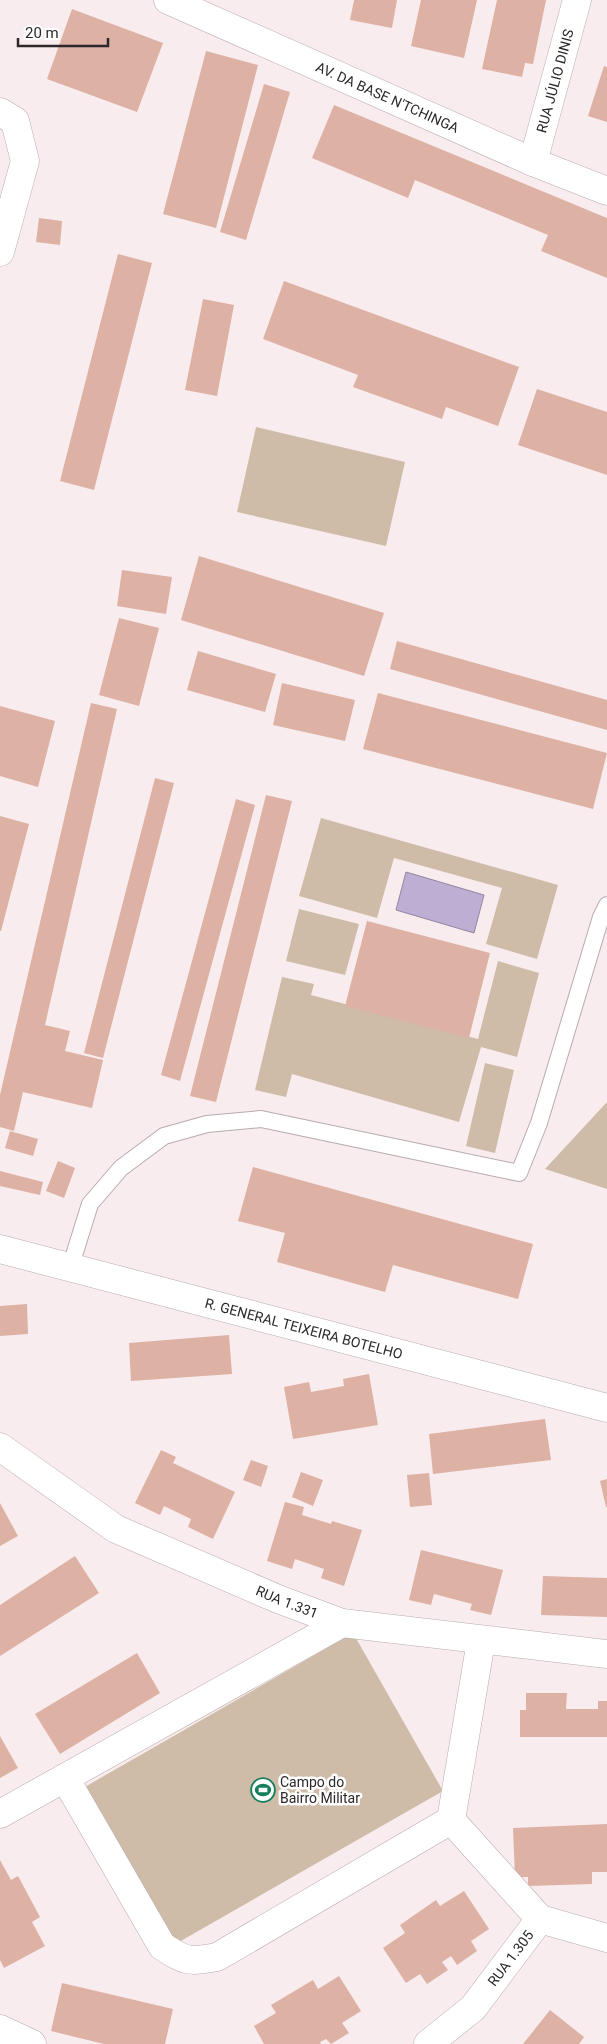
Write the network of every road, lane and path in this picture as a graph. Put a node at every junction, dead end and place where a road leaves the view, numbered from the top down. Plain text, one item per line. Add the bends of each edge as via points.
1 (168, 0) edge
2 (577, 0) edge
3 (0, 112) edge
4 (533, 162) junction
5 (607, 190) edge
6 (0, 252) edge
7 (607, 904) edge
8 (0, 1249) edge
9 (70, 1268) junction
10 (607, 1408) edge
11 (0, 1447) edge
12 (342, 1623) junction
13 (481, 1640) junction
14 (607, 1654) edge
15 (65, 1778) junction
16 (0, 1814) edge
17 (451, 1820) junction
18 (540, 1919) junction
19 (607, 1938) edge
20 (0, 2029) edge
21 (32, 2044) edge
22 (428, 2044) edge

1 - 4 street, AV. DA BASE N'TCHINGA
2 - 4 street, RUA JÚLIO DINIS
3 - 6 street via 15,121 25,161
4 - 5 street, AV. DA BASE N'TCHINGA
7 - 9 lane via 539,1123 519,1173 261,1119 207,1124 164,1136 121,1168 90,1204
8 - 9 street, R. GENERAL TEIXEIRA BOTELHO
9 - 10 street, R. GENERAL TEIXEIRA BOTELHO
11 - 12 street, RUA 1.331 via 116,1529
12 - 13 street, RUA 1.331
12 - 15 street
13 - 14 street, RUA 1.331
13 - 17 street
15 - 16 street
15 - 17 street via 162,1946 183,1959 217,1957
17 - 18 street
18 - 19 street, RUA 1.305
18 - 22 street, RUA 1.305 via 473,2008
20 - 21 street

